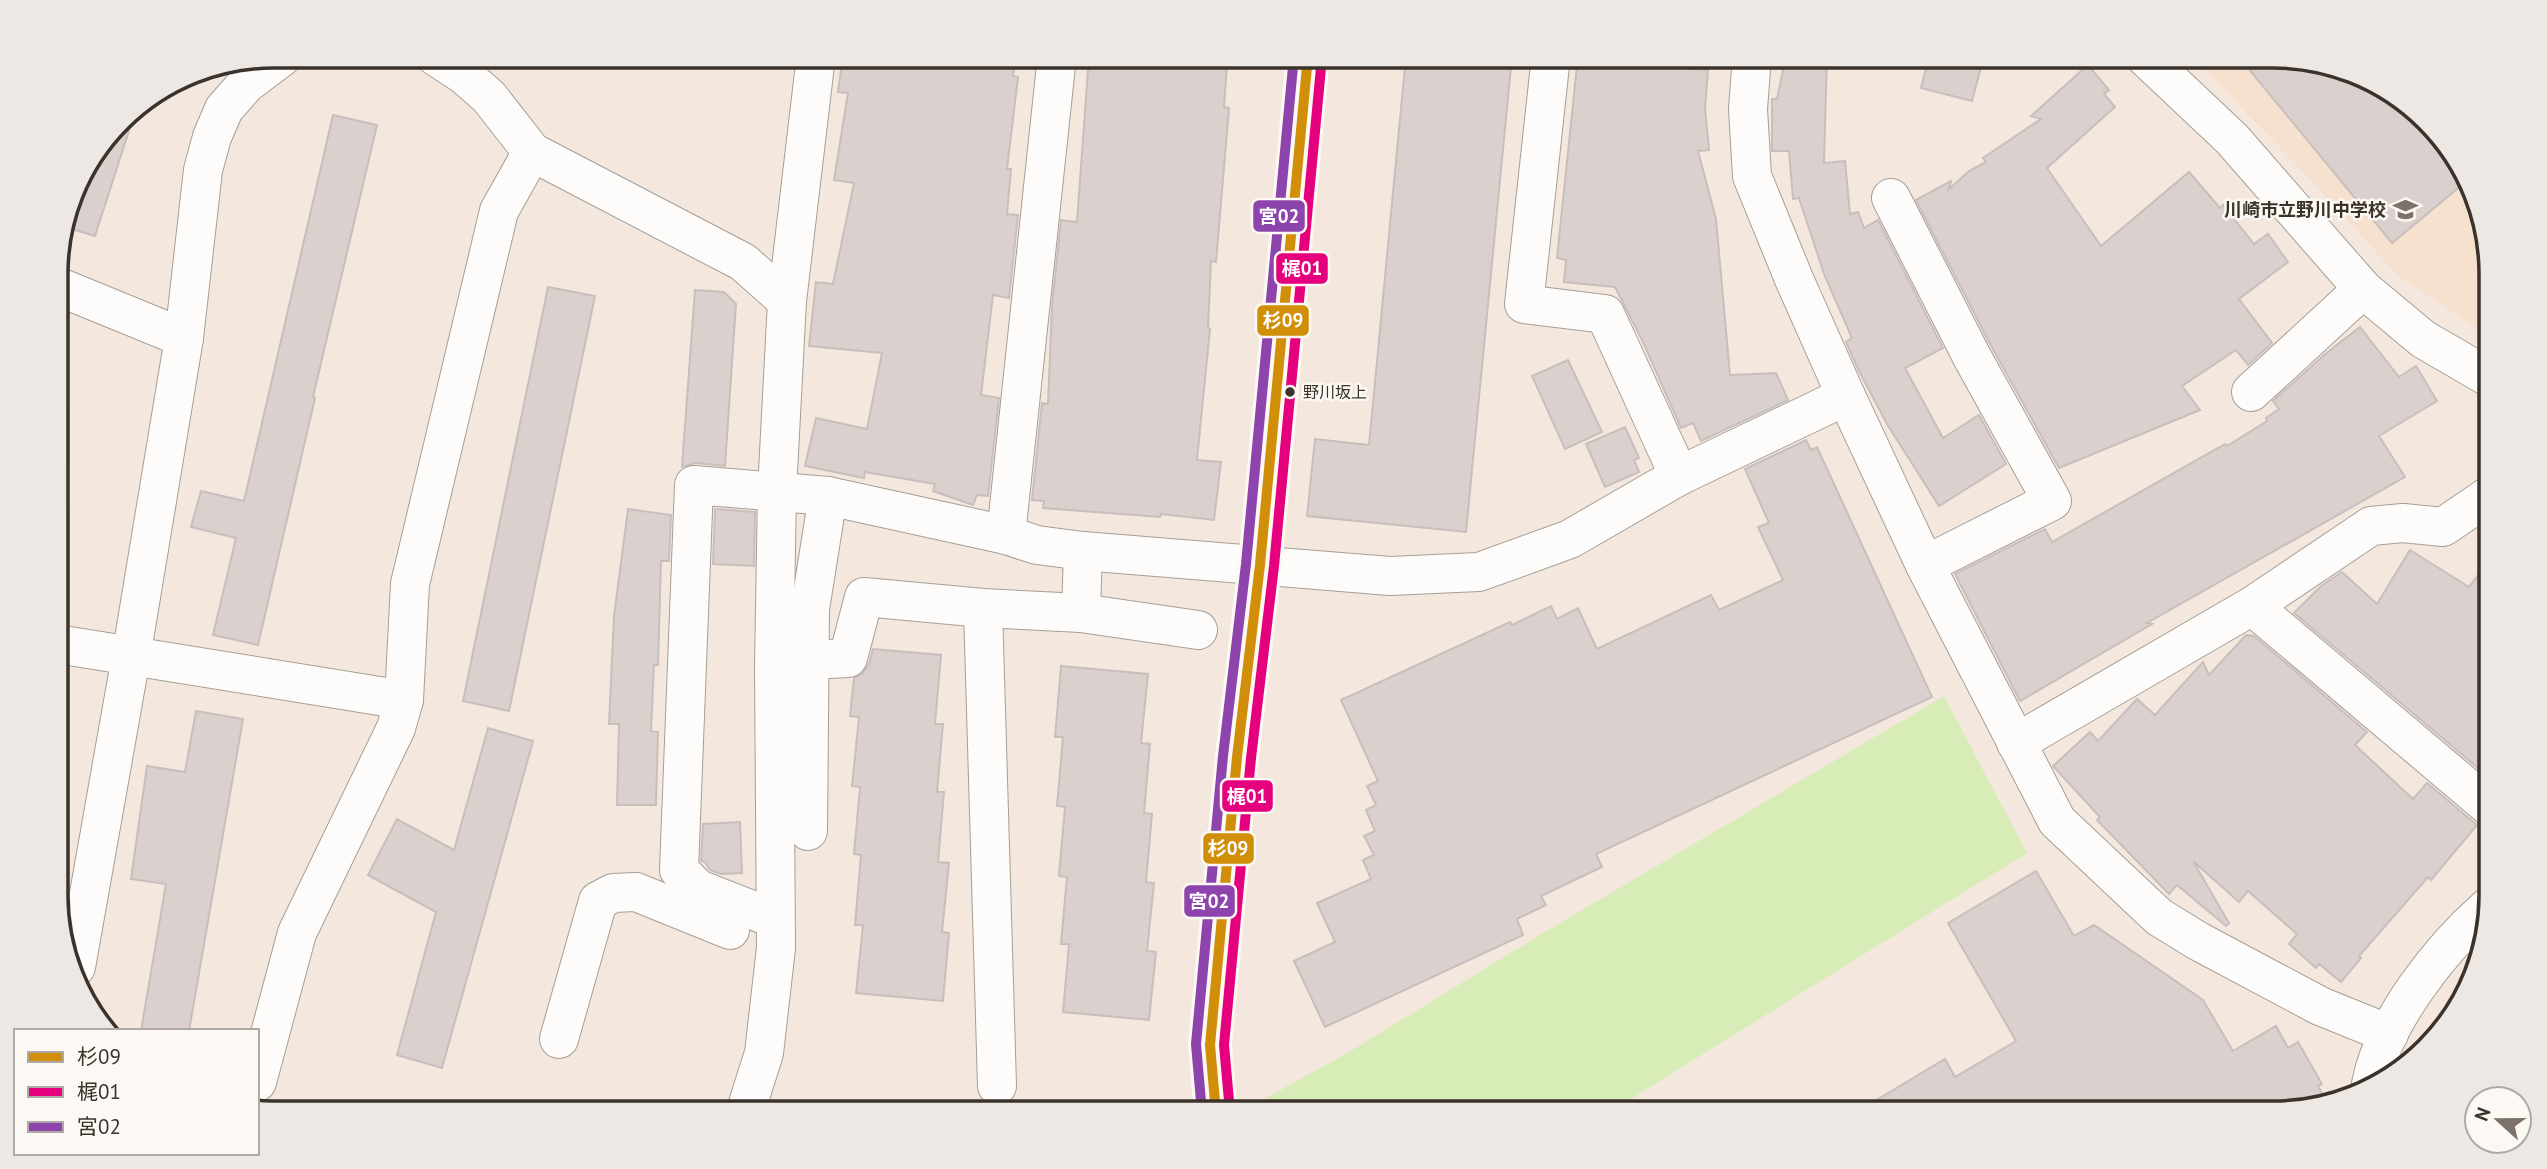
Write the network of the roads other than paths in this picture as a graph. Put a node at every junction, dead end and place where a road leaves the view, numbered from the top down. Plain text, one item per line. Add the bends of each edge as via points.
1 (1307, 68) edge
2 (1550, 68) edge
3 (1751, 68) edge
4 (2157, 68) edge
5 (267, 69) edge
6 (455, 69) edge
7 (814, 69) edge
8 (1056, 69) edge
9 (533, 152) junction
10 (1891, 198) dead end
11 (2363, 289) junction
12 (69, 291) edge
13 (787, 301) junction
14 (184, 338) junction
15 (2479, 372) edge
16 (2251, 392) dead end
17 (1846, 396) junction
18 (1679, 476) junction
19 (777, 491) junction
20 (828, 496) junction
21 (2479, 502) edge
22 (1006, 536) junction
23 (1083, 551) junction
24 (1260, 565) junction
25 (1925, 565) junction
26 (2252, 606) junction
27 (983, 608) junction
28 (1081, 613) junction
29 (1198, 630) dead end
30 (68, 646) edge
31 (131, 657) junction
32 (808, 660) junction
33 (404, 700) junction
34 (2016, 743) junction
35 (2479, 798) edge
36 (808, 831) dead end
37 (2477, 918) edge
38 (776, 934) junction
39 (78, 956) edge
40 (2389, 1034) junction
41 (559, 1039) dead end
42 (2375, 1074) edge
43 (259, 1075) edge
44 (997, 1086) dead end
45 (749, 1101) edge
46 (1215, 1101) edge

1 - 24 street
2 - 18 street via 1524,304 1605,314
3 - 17 street via 1752,176
4 - 11 street via 2232,139
5 - 14 street via 224,109 212,137
6 - 9 street via 489,97
7 - 13 street
8 - 22 street
9 - 13 street via 743,261
9 - 33 street via 499,211 416,557 410,584
10 - 25 street via 2052,501
11 - 15 street via 2423,340
11 - 16 street
12 - 14 street
13 - 19 street
14 - 31 street
17 - 18 street
17 - 25 street
18 - 24 street via 1570,539 1479,572 1390,576
19 - 20 street
19 - 38 street
19 - 38 street via 694,485 679,870 698,888
20 - 22 street
20 - 32 street via 810,609
21 - 26 street via 2443,527 2371,526
22 - 23 street
23 - 24 street
23 - 28 street
24 - 46 street via 1210,1045
25 - 34 street
26 - 34 street
26 - 35 street
27 - 28 street
27 - 32 street via 864,597 848,658
27 - 44 street
28 - 29 street
30 - 31 street
31 - 33 street
31 - 39 street
32 - 36 street
33 - 43 street via 396,728 297,933
34 - 40 street via 2057,821 2159,917 2320,1006
37 - 40 street via 2428,968
38 - 41 street via 636,892 613,893 598,901
38 - 45 street via 764,1053
40 - 42 street

